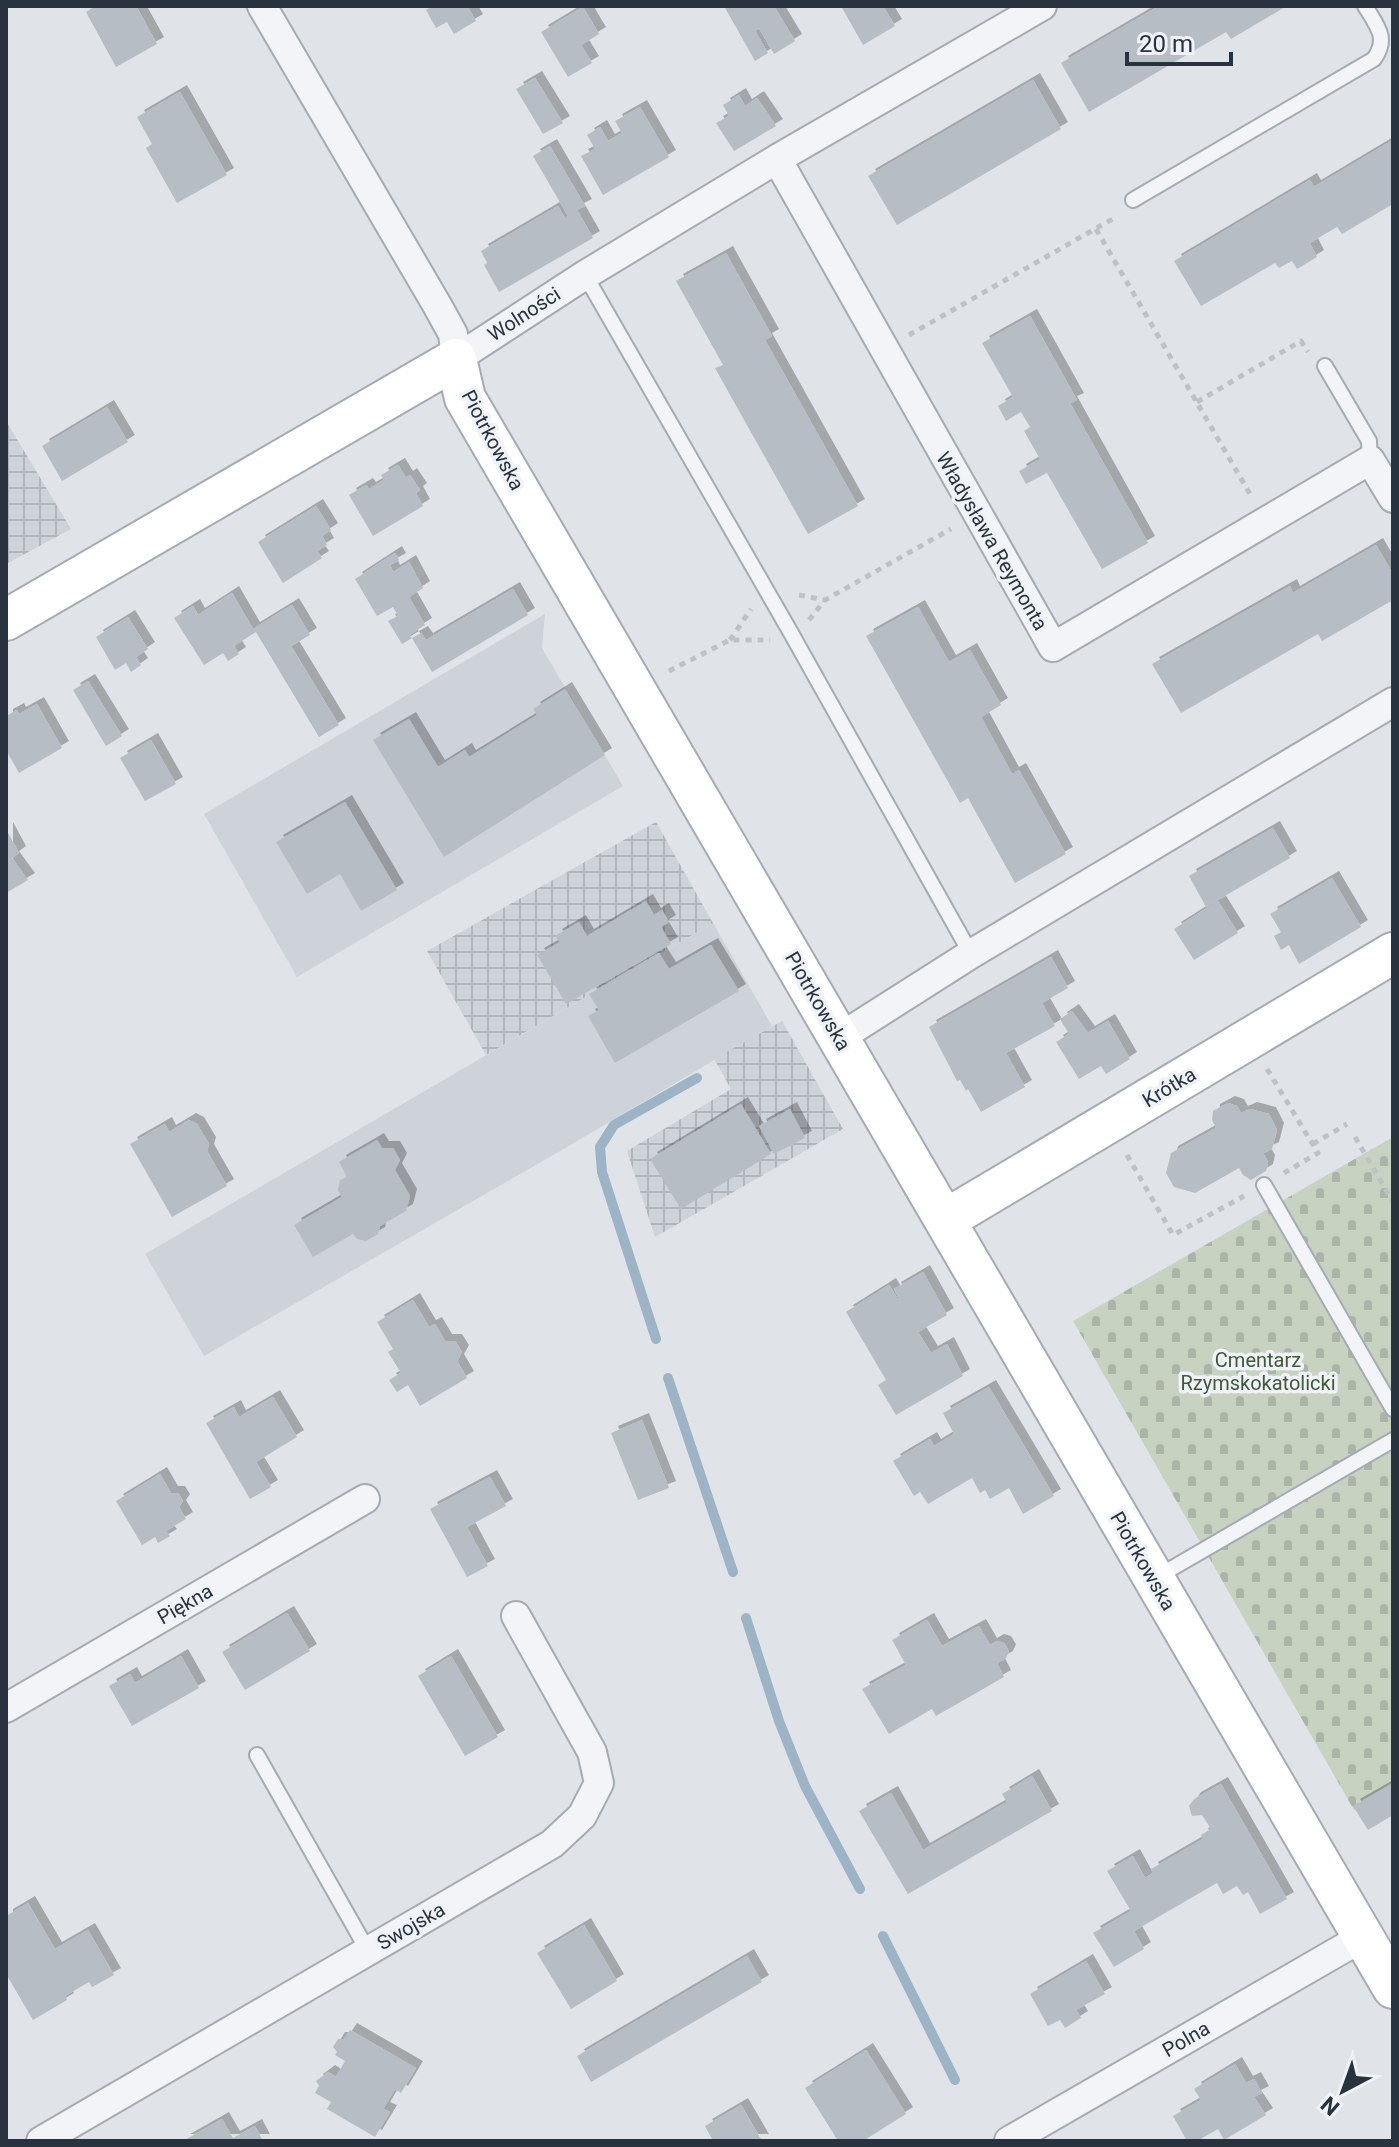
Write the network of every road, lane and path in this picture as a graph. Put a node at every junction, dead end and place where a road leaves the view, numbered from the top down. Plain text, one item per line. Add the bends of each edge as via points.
1 (262, 6) edge
2 (1042, 6) edge
3 (1365, 6) edge
4 (777, 159) junction
5 (1133, 200) joint
6 (1096, 229) junction
7 (585, 275) junction
8 (884, 349) junction
9 (456, 359) junction
10 (1325, 366) joint
11 (1197, 402) junction
12 (1370, 460) junction
13 (1393, 498) edge
14 (976, 515) junction
15 (1266, 521) junction
16 (6, 620) edge
17 (791, 633) junction
18 (669, 671) dead end
19 (1393, 702) edge
20 (1393, 953) edge
21 (971, 954) junction
22 (839, 1038) junction
23 (1250, 1039) junction
24 (1109, 1123) junction
25 (1347, 1124) dead end
26 (1355, 1137) dead end
27 (1313, 1144) junction
28 (1264, 1185) junction
29 (1393, 1202) edge
30 (945, 1220) junction
31 (1393, 1409) edge
32 (1393, 1440) edge
33 (365, 1499) dead end
34 (1153, 1580) junction
35 (516, 1616) dead end
36 (6, 1708) edge
37 (257, 1755) dead end
38 (1363, 1937) junction
39 (368, 1951) junction
40 (1393, 1988) edge
41 (41, 2141) edge
42 (1009, 2141) edge

1 - 9 street, Piotrkowska via 453,334
2 - 4 street, Wolności
3 - 5 lane via 1382,40 1374,59
4 - 7 street, Wolności
4 - 8 street, Władysława Reymonta
5 - 6 path via 1127,211
6 - 8 path
6 - 11 path
7 - 9 street, Wolności
7 - 17 lane
8 - 14 street, Władysława Reymonta
9 - 16 street, Wolności
9 - 22 street, Piotrkowska via 465,398
10 - 11 path via 1301,341
10 - 12 lane via 1369,441
11 - 15 path
12 - 13 street
12 - 15 street, Władysława Reymonta
14 - 15 street, Władysława Reymonta via 1053,647
14 - 17 path via 825,600 804,626
17 - 18 path via 781,640 730,640
17 - 21 lane
19 - 21 street
20 - 23 street, Krótka
21 - 22 street
22 - 30 street, Piotrkowska
23 - 24 street, Krótka
23 - 27 path
24 - 28 path via 1173,1235
24 - 30 street, Krótka
25 - 27 path
26 - 29 path
27 - 28 path via 1318,1153
28 - 31 lane
30 - 34 street, Piotrkowska
32 - 34 lane
33 - 36 street, Piękna
34 - 38 street, Piotrkowska
35 - 39 street, Swojska via 592,1752 599,1783 582,1816 552,1844
37 - 39 lane
38 - 40 street, Piotrkowska
38 - 42 street, Polna
39 - 41 street, Swojska

